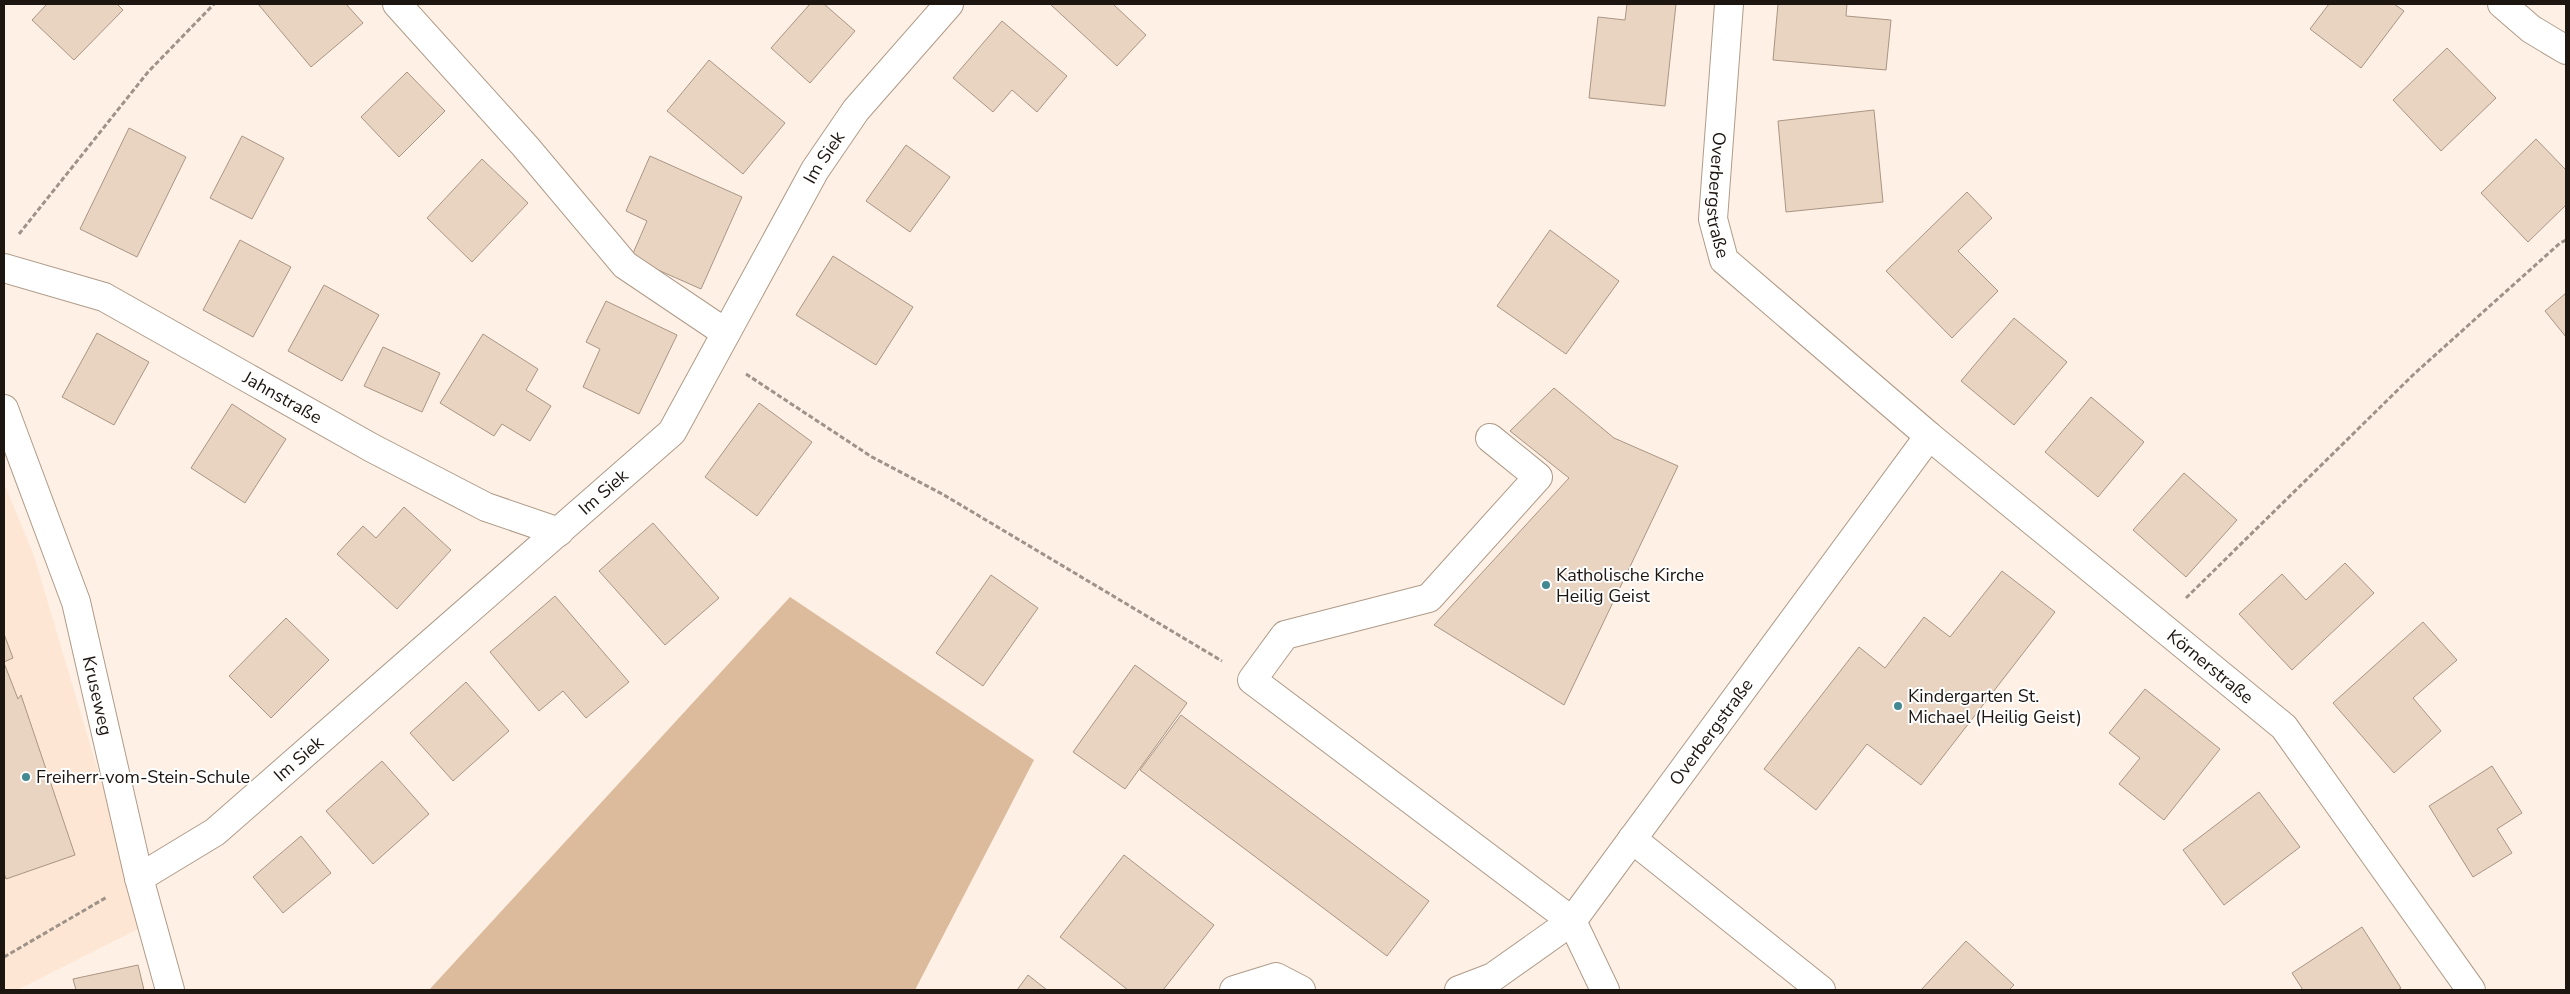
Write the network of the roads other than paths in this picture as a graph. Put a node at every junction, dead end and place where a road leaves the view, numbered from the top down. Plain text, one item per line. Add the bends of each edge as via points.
1 (398, 4) edge
2 (949, 4) edge
3 (1729, 4) edge
4 (2502, 4) edge
5 (2566, 50) edge
6 (4, 268) edge
7 (721, 344) junction
8 (1888, 401) joint
9 (4, 409) edge
10 (1929, 436) junction
11 (1490, 438) dead end
12 (559, 532) junction
13 (1632, 839) junction
14 (139, 878) junction
15 (1572, 921) junction
16 (170, 990) edge
17 (1234, 990) edge
18 (1301, 990) edge
19 (1459, 990) edge
20 (1605, 990) edge
21 (1821, 990) edge
22 (2471, 990) edge

1 - 7 street via 625,266
2 - 7 street, Im Siek via 856,110 815,170
3 - 8 street, Overbergstraße via 1713,219 1724,260
4 - 5 street via 2531,30
6 - 12 street, Jahnstraße via 104,297 372,448 486,507
7 - 12 street, Im Siek via 672,432
8 - 10 street, Körnerstraße
9 - 14 street, Kruseweg via 76,602
10 - 13 street, Overbergstraße
10 - 22 street, Körnerstraße via 2284,728
11 - 15 street via 1538,477 1429,598 1285,635 1252,680
12 - 14 street, Im Siek via 215,832
13 - 15 street, Overbergstraße
13 - 21 street
14 - 16 street, Kruseweg
15 - 19 street, Overbergstraße via 1493,977
15 - 20 street
17 - 18 street via 1276,977

